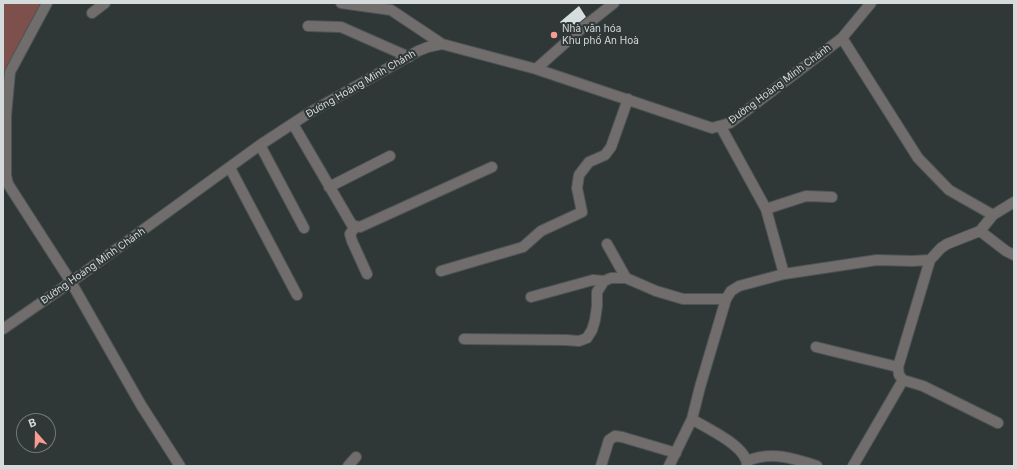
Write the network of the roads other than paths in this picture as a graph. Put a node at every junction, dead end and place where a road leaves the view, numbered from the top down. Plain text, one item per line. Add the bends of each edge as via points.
1 (47, 3) edge
2 (105, 3) edge
3 (341, 3) edge
4 (614, 3) edge
5 (871, 3) edge
6 (389, 6) edge
7 (92, 14) dead end
8 (308, 26) dead end
9 (842, 38) junction
10 (442, 44) junction
11 (408, 57) junction
12 (536, 69) junction
13 (7, 74) edge
14 (628, 99) junction
15 (292, 124) junction
16 (721, 127) junction
17 (260, 145) junction
18 (390, 156) dead end
19 (492, 167) dead end
20 (230, 168) junction
21 (329, 187) junction
22 (832, 198) dead end
23 (1014, 202) edge
24 (766, 208) junction
25 (993, 215) junction
26 (355, 227) junction
27 (304, 228) dead end
28 (980, 230) junction
29 (607, 244) dead end
30 (1014, 255) edge
31 (930, 260) junction
32 (441, 271) dead end
33 (367, 274) dead end
34 (784, 274) junction
35 (626, 278) junction
36 (604, 281) junction
37 (71, 282) junction
38 (297, 296) dead end
39 (531, 298) dead end
40 (726, 299) junction
41 (3, 329) edge
42 (464, 339) dead end
43 (816, 347) dead end
44 (898, 367) junction
45 (903, 380) junction
46 (692, 419) junction
47 (998, 423) dead end
48 (676, 453) junction
49 (356, 457) dead end
50 (747, 463) edge
51 (180, 466) edge
52 (348, 466) edge
53 (601, 466) edge
54 (668, 466) edge
55 (817, 466) edge
56 (853, 466) edge

1 - 13 street
2 - 7 street
3 - 6 street
4 - 12 street via 580,29
5 - 9 street, Đường Hoàng Minh Chánh
6 - 10 street
8 - 11 street via 341,27
9 - 16 street, Đường Hoàng Minh Chánh via 730,124
9 - 25 street via 918,158 949,190
10 - 11 street, Đường Hoàng Minh Chánh via 423,49
10 - 12 street, Đường Hoàng Minh Chánh
11 - 15 street, Đường Hoàng Minh Chánh
12 - 14 street, Đường Hoàng Minh Chánh
13 - 37 street via 8,184
14 - 16 street, Đường Hoàng Minh Chánh via 712,128
14 - 32 street via 611,147 605,155 589,162 580,175 577,188 582,212 540,231 523,247
15 - 17 street, Đường Hoàng Minh Chánh
15 - 21 street
16 - 24 street
17 - 20 street, Đường Hoàng Minh Chánh
17 - 27 street
18 - 21 street
19 - 26 street via 360,227
20 - 37 street, Đường Hoàng Minh Chánh
20 - 38 street
21 - 26 street
22 - 24 street via 806,196
23 - 25 street
24 - 34 street
25 - 28 street
26 - 33 street via 350,234
28 - 30 street
28 - 31 street via 947,244
29 - 35 street
31 - 34 street via 877,260
31 - 44 street
34 - 40 street via 739,286 731,291
35 - 36 street via 611,278
35 - 40 street via 683,299
36 - 39 street via 593,280
36 - 42 street via 597,292 595,320 587,338 579,341
37 - 41 street, Đường Hoàng Minh Chánh
37 - 51 street via 141,405
40 - 46 street
43 - 44 street
44 - 45 street
45 - 47 street via 923,386
45 - 56 street
46 - 48 street
46 - 50 street via 734,445
48 - 53 street via 615,436 609,440
48 - 54 street
49 - 52 street
50 - 55 street via 767,455 801,460

